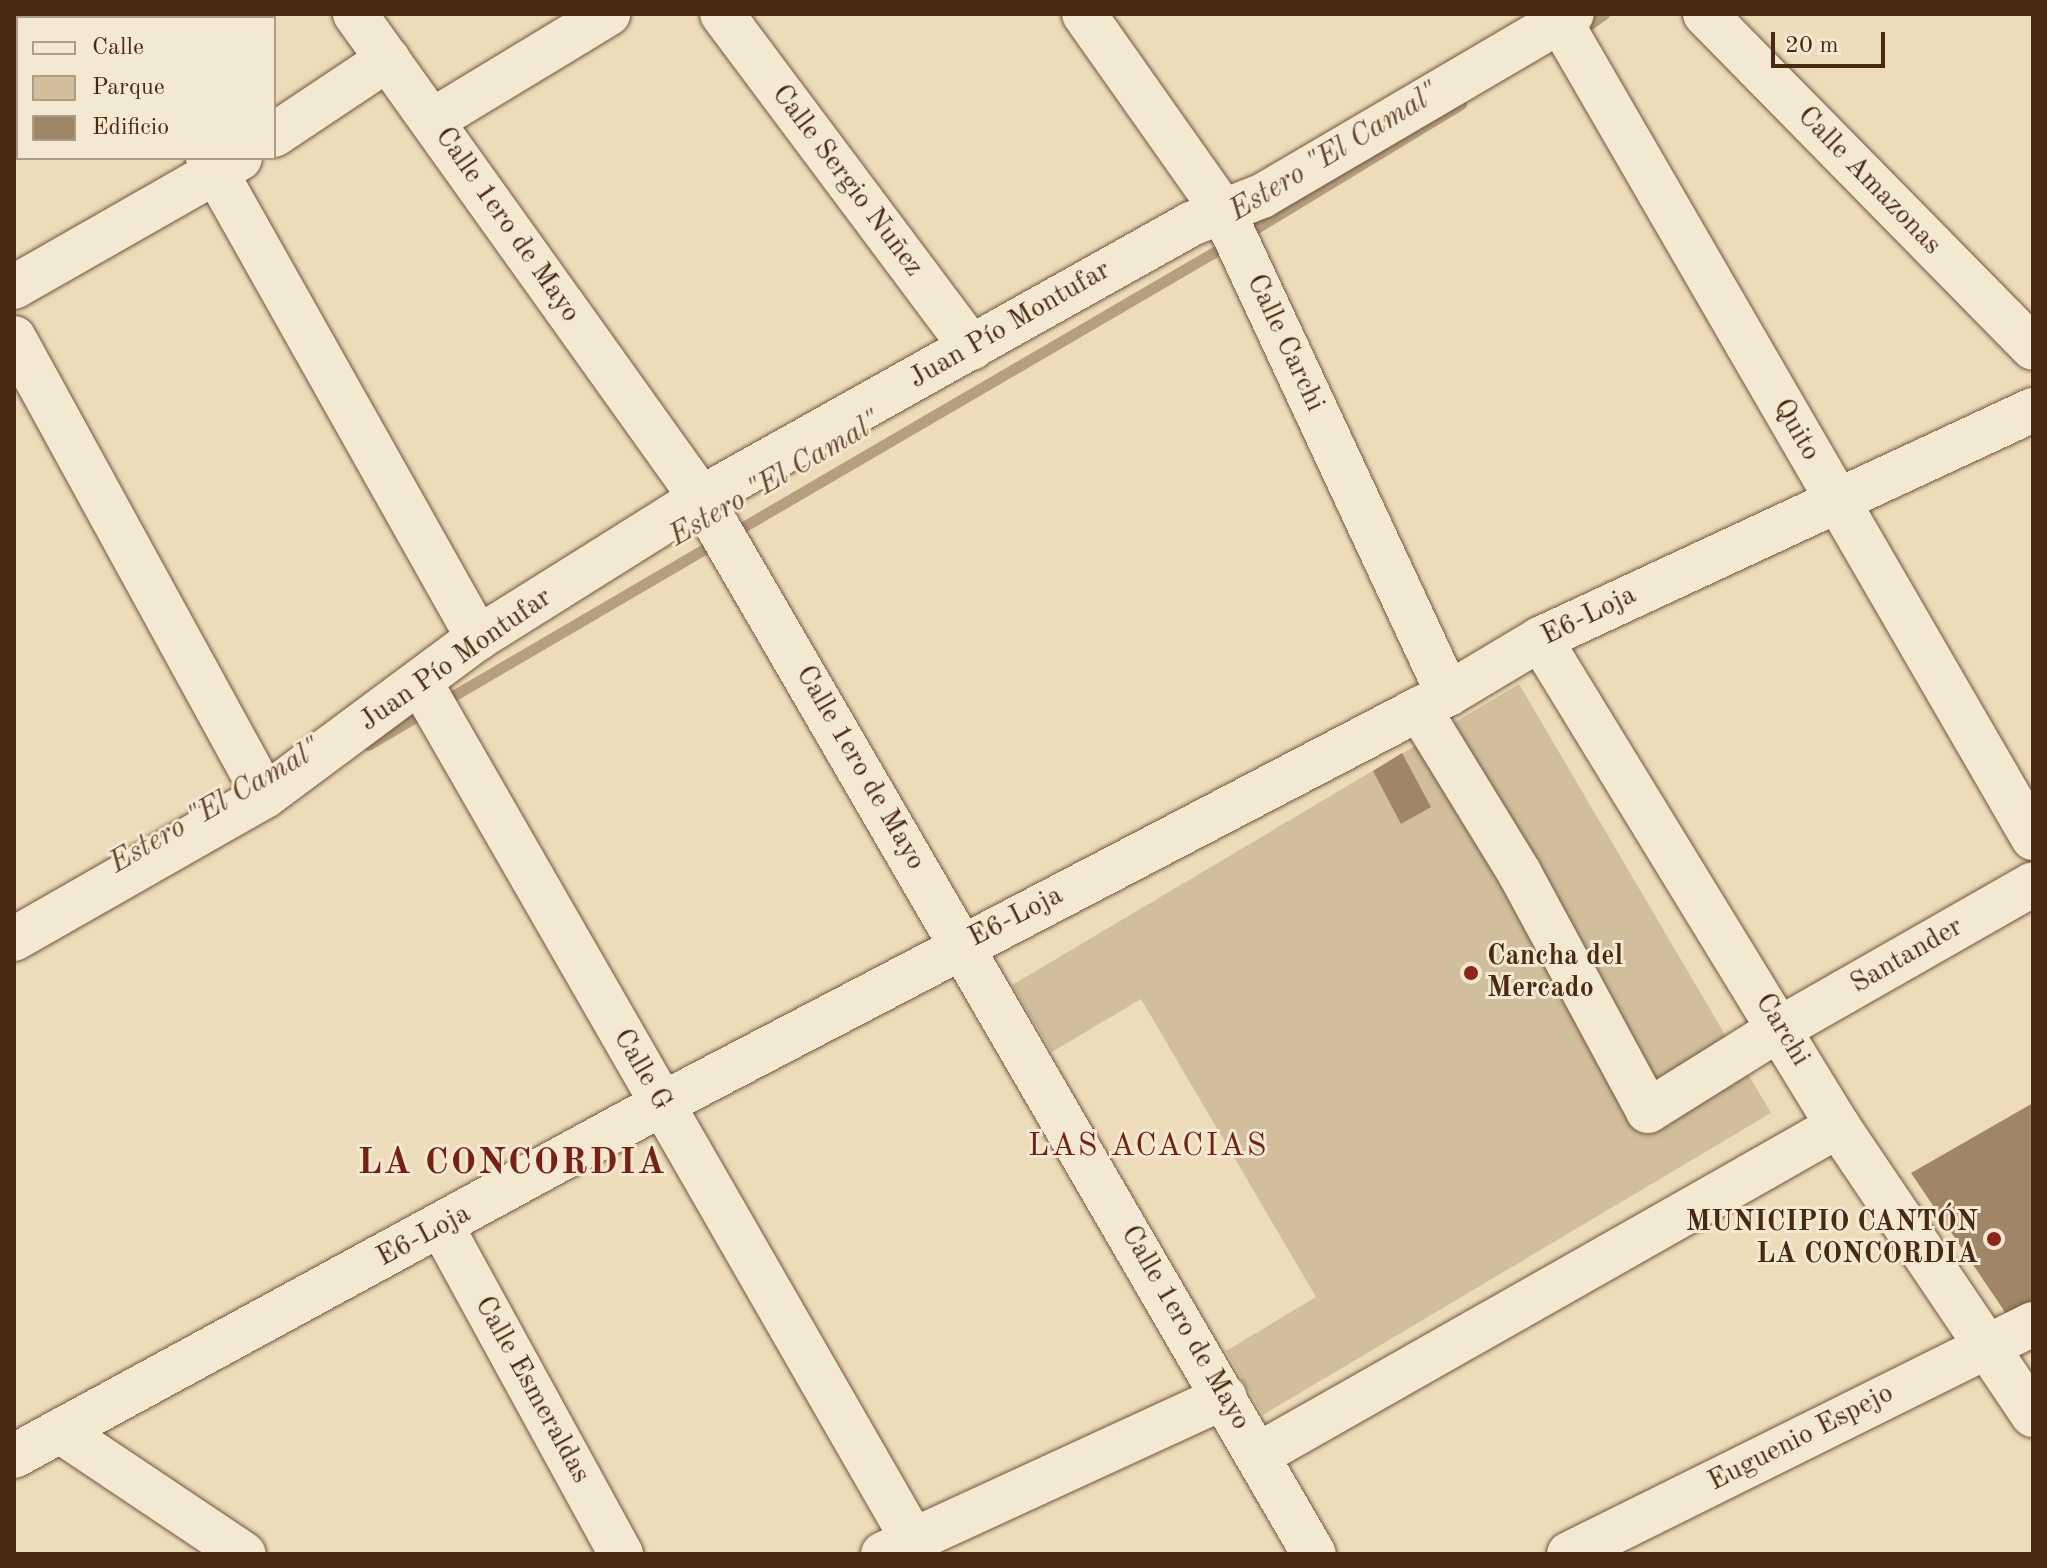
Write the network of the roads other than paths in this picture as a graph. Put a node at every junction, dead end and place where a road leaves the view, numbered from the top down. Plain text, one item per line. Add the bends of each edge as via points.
1 (355, 14) edge
2 (608, 14) edge
3 (722, 14) edge
4 (1084, 14) edge
5 (1705, 14) edge
6 (1566, 18) edge
7 (388, 59) junction
8 (433, 120) junction
9 (276, 134) edge
10 (222, 163) edge
11 (1223, 211) junction
12 (14, 287) edge
13 (14, 338) edge
14 (972, 348) junction
15 (2033, 348) edge
16 (2033, 410) edge
17 (701, 498) junction
18 (1836, 499) junction
19 (478, 638) junction
20 (1540, 639) junction
21 (420, 682) junction
22 (1434, 701) junction
23 (265, 796) junction
24 (2033, 838) edge
25 (2033, 884) edge
26 (14, 939) edge
27 (963, 945) junction
28 (1781, 1028) junction
29 (662, 1104) junction
30 (1838, 1126) junction
31 (442, 1227) junction
32 (2033, 1324) edge
33 (1985, 1345) junction
34 (1225, 1397) junction
35 (2033, 1415) edge
36 (60, 1431) junction
37 (1258, 1455) junction
38 (14, 1456) edge
39 (898, 1547) edge
40 (244, 1554) edge
41 (621, 1554) edge
42 (1314, 1554) edge
43 (1569, 1554) edge

1 - 7 street, Calle 1ero de Mayo
2 - 8 street
3 - 14 street, Calle Sergio Nuñez
4 - 11 street, Calle Carchi
5 - 15 street, Calle Amazonas
6 - 11 street, Juan Pío Montufar via 1262,196
6 - 18 street, Quito
7 - 8 street, Calle 1ero de Mayo
7 - 9 street
8 - 17 street, Calle 1ero de Mayo
10 - 12 street
10 - 19 street
11 - 14 street, Juan Pío Montufar via 1069,290
11 - 22 street, Calle Carchi
13 - 23 street
14 - 17 street, Juan Pío Montufar
16 - 18 street, E6-Loja
17 - 19 street, Juan Pío Montufar
17 - 27 street, Calle 1ero de Mayo
18 - 20 street, E6-Loja
18 - 24 street, Quito
19 - 21 street, Juan Pío Montufar
20 - 22 street, E6-Loja
20 - 28 street, Carchi
21 - 23 street, Juan Pío Montufar
21 - 29 street, Calle G
22 - 27 street, E6-Loja
22 - 28 street, Calle Carchi via 1648,1111
23 - 26 street, Juan Pío Montufar
25 - 28 street, Santander
27 - 29 street, E6-Loja
27 - 34 street, Calle 1ero de Mayo
28 - 30 street, Carchi
29 - 31 street, E6-Loja
29 - 39 street, Calle G
30 - 33 street, Carchi
30 - 37 street
31 - 36 street, E6-Loja
31 - 41 street, Calle Esmeraldas
32 - 33 street, Euguenio Espejo
33 - 35 street, Carchi
33 - 43 street, Euguenio Espejo
34 - 37 street, Calle 1ero de Mayo
34 - 39 street
36 - 38 street, E6-Loja
36 - 40 street
37 - 42 street, Calle 1ero de Mayo

